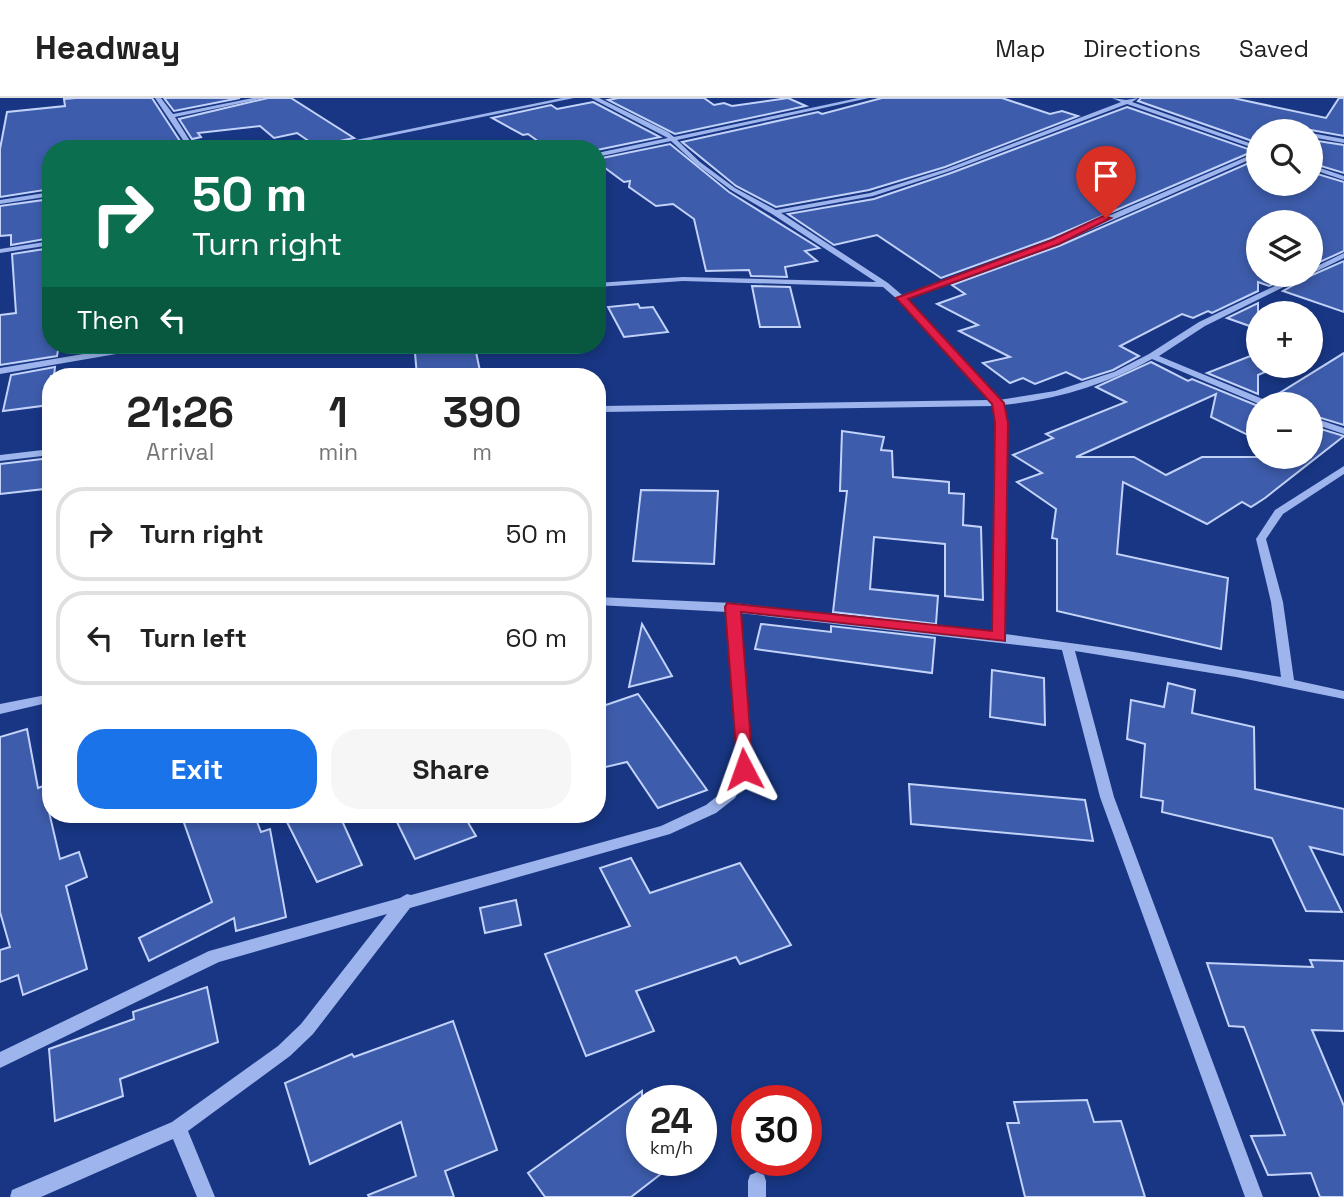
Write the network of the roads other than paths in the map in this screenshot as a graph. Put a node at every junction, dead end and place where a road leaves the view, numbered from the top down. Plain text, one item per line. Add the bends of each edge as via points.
1 (158, 98) edge
2 (262, 98) edge
3 (571, 98) edge
4 (594, 98) edge
5 (866, 98) edge
6 (1115, 98) edge
7 (1132, 100) edge
8 (172, 116) junction
9 (1323, 137) edge
10 (185, 140) edge
11 (360, 140) edge
12 (675, 140) junction
13 (1344, 141) edge
14 (1246, 143) edge
15 (606, 153) edge
16 (1246, 159) edge
17 (1323, 171) edge
18 (1344, 178) edge
19 (42, 195) edge
20 (0, 202) edge
21 (775, 212) junction
22 (42, 244) edge
23 (0, 251) edge
24 (1344, 256) edge
25 (1323, 266) edge
26 (606, 284) edge
27 (885, 285) junction
28 (1279, 287) edge
29 (901, 298) junction
30 (99, 354) edge
31 (1152, 356) junction
32 (0, 371) edge
33 (1246, 395) edge
34 (998, 403) junction
35 (606, 409) edge
36 (1323, 424) edge
37 (1344, 431) edge
38 (42, 453) edge
39 (0, 458) edge
40 (1344, 469) edge
41 (606, 601) edge
42 (733, 607) junction
43 (999, 637) junction
44 (1067, 646) junction
45 (1288, 682) junction
46 (1344, 695) edge
47 (42, 700) edge
48 (0, 709) edge
49 (407, 900) junction
50 (0, 1060) edge
51 (177, 1128) junction
52 (19, 1197) edge
53 (206, 1197) edge
54 (1254, 1197) edge

1 - 8 street
2 - 8 street
3 - 11 street
4 - 12 street
5 - 12 street
6 - 7 street
7 - 14 street
7 - 21 street via 884,191
8 - 10 street
9 - 13 street
12 - 15 street
12 - 21 street via 733,189
16 - 29 street via 1055,242
17 - 18 street
19 - 20 street
21 - 27 street
22 - 23 street
24 - 25 street
26 - 27 street via 683,279
27 - 29 street
28 - 31 street via 1201,324
29 - 34 street
30 - 32 street
31 - 33 street
31 - 34 street via 1074,389
34 - 35 street
34 - 43 street
36 - 37 street
38 - 39 street
40 - 45 street via 1279,512 1261,539 1277,602
41 - 42 street
42 - 43 street
42 - 49 street via 744,769 730,794 711,809 665,830
43 - 44 street
44 - 45 street
44 - 54 street via 1107,797
45 - 46 street
47 - 48 street
49 - 50 street via 215,956
49 - 51 street via 307,1029 284,1051
51 - 52 street
51 - 53 street

